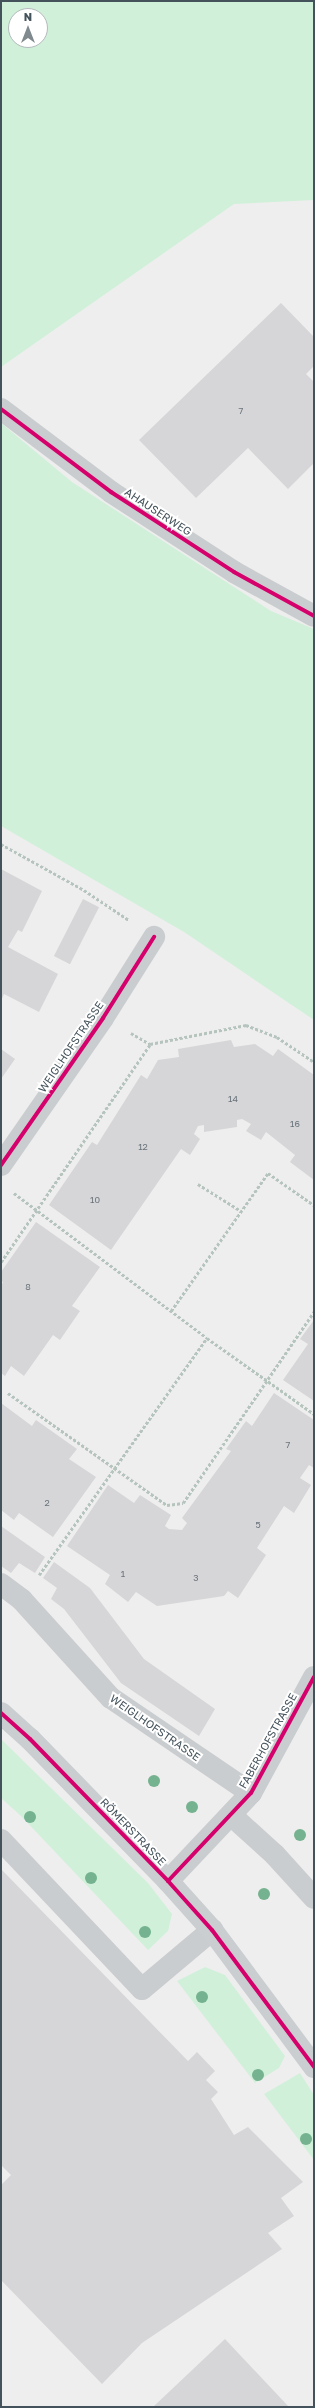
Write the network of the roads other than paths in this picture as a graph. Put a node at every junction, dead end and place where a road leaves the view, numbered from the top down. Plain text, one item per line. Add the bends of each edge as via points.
1 (1, 409) edge
2 (314, 616) edge
3 (154, 937) road end
4 (1, 1165) edge
5 (1, 1584) edge
6 (314, 1677) edge
7 (1, 1713) edge
8 (251, 1793) junction
9 (231, 1815) junction
10 (1, 1840) edge
11 (168, 1881) junction
12 (314, 1898) edge
13 (212, 1930) junction
14 (314, 2067) edge

1 - 2 street, AHAUSERWEG via 110,492 234,572
3 - 4 street, WEIGLHOFSTRASSE via 103,1018
5 - 8 street, WEIGLHOFSTRASSE via 22,1600 110,1698
6 - 8 street, FABERHOFSTRASSE
7 - 11 street, RÖMERSTRASSE via 30,1739
8 - 9 street, FABERHOFSTRASSE
9 - 11 street, FABERHOFSTRASSE
9 - 12 street via 275,1855
10 - 13 street via 142,1989
11 - 13 street, RÖMERSTRASSE
13 - 14 street, RÖMERSTRASSE

